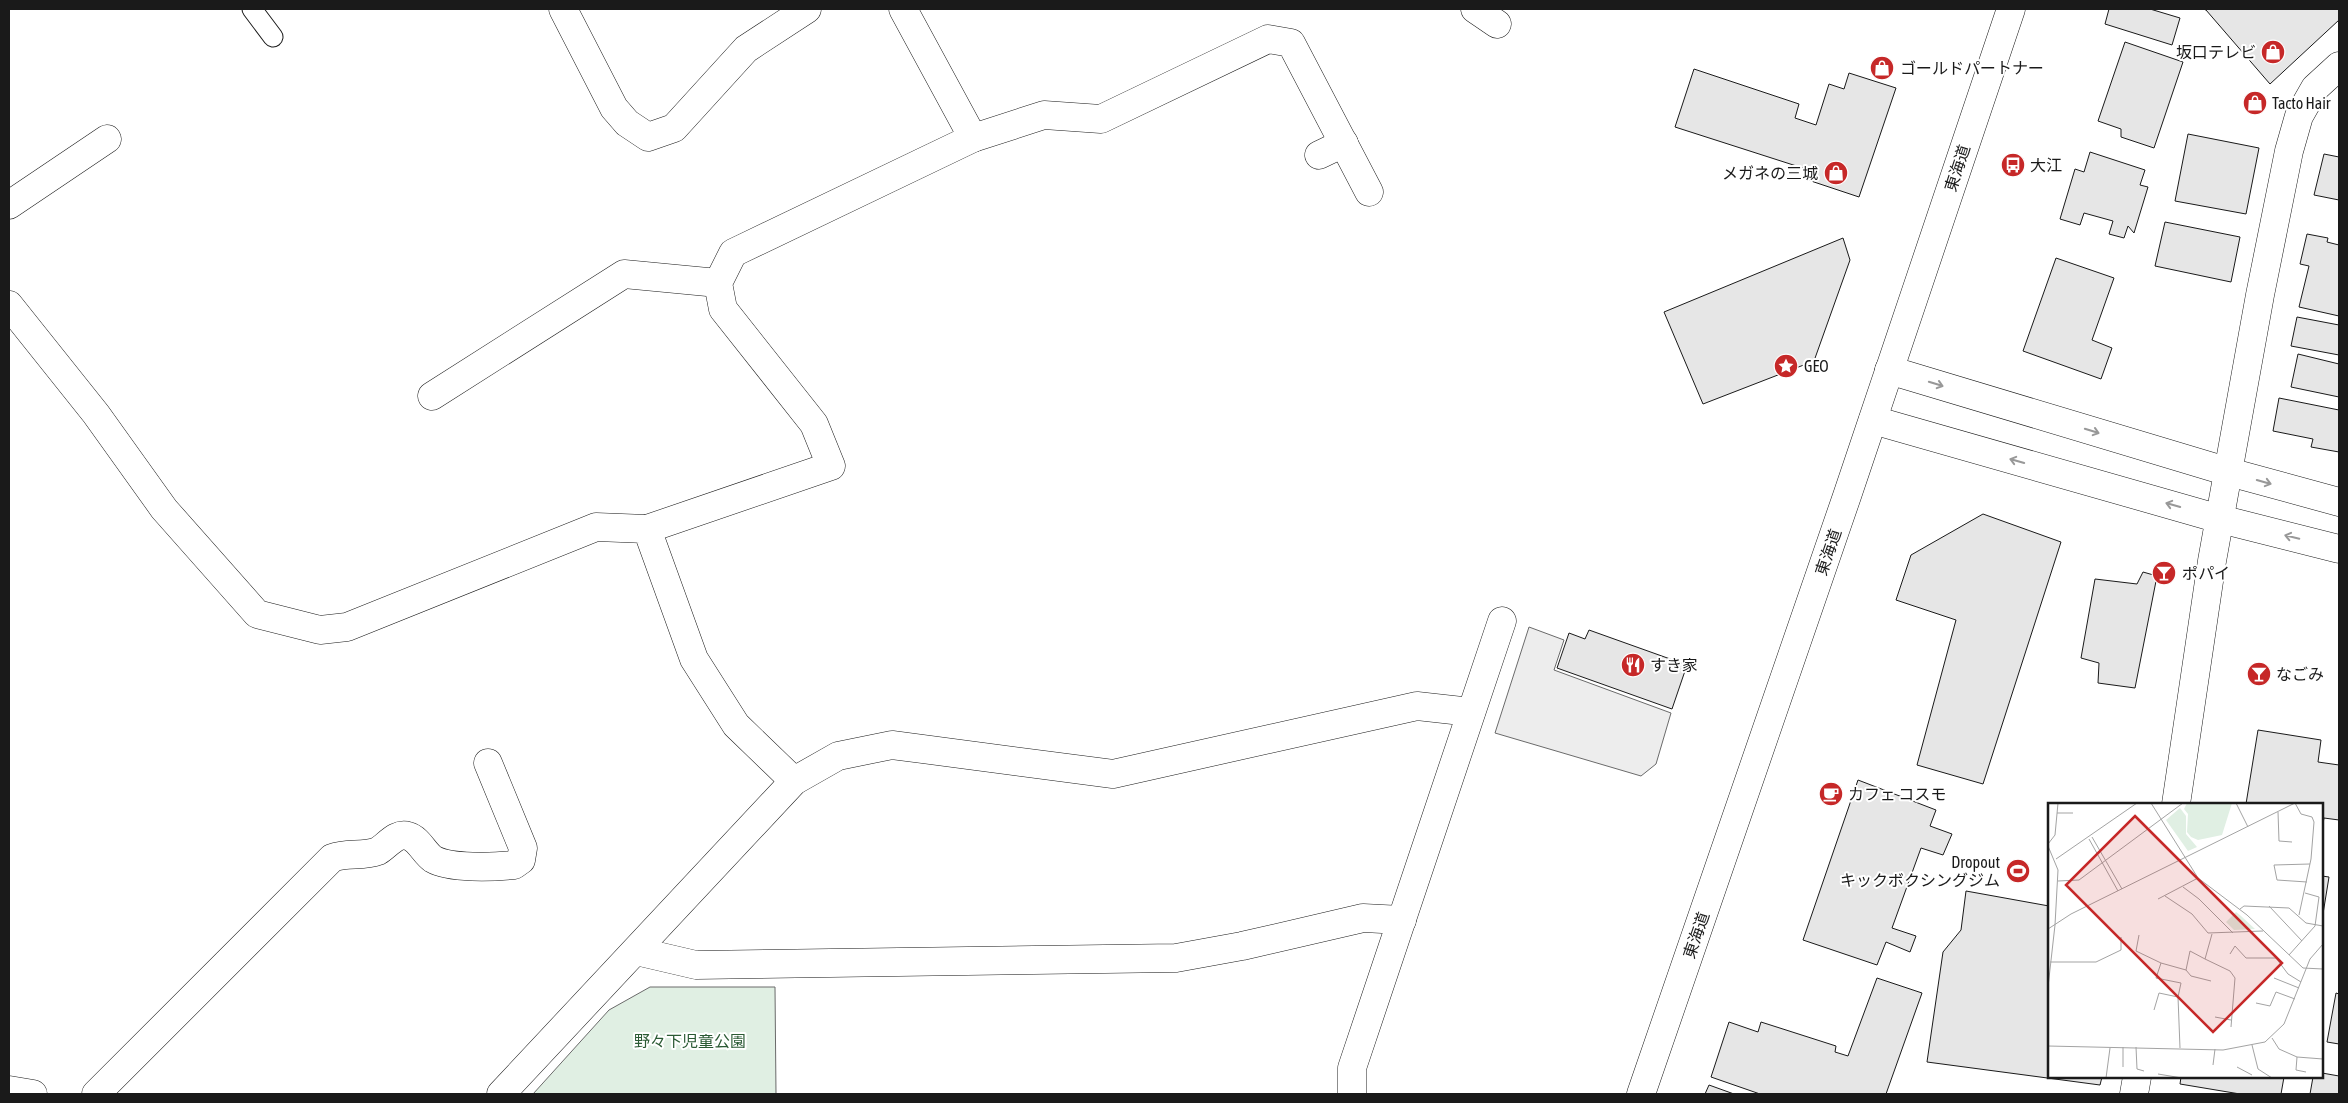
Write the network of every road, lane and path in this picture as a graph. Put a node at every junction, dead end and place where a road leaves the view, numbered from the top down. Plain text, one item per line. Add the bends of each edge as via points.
1 (252, 9) edge
2 (564, 9) edge
3 (807, 9) edge
4 (903, 9) edge
5 (1475, 9) edge
6 (2011, 9) edge
7 (1497, 24) dead end
8 (273, 37) dead end
9 (2339, 66) edge
10 (973, 138) junction
11 (107, 139) dead end
12 (1344, 143) junction
13 (1319, 156) dead end
14 (1370, 192) dead end
15 (9, 205) edge
16 (718, 283) junction
17 (9, 305) edge
18 (1889, 370) junction
19 (432, 396) dead end
20 (1873, 420) junction
21 (2229, 472) junction
22 (2339, 502) edge
23 (2220, 519) junction
24 (646, 529) junction
25 (2339, 549) edge
26 (1502, 621) dead end
27 (1472, 712) junction
28 (488, 763) dead end
29 (794, 781) junction
30 (2176, 803) edge
31 (1402, 920) junction
32 (636, 951) junction
33 (2137, 1078) edge
34 (9, 1090) edge
35 (33, 1094) edge
36 (96, 1094) edge
37 (500, 1094) edge
38 (1352, 1094) edge
39 (1641, 1094) edge
40 (2134, 1094) edge

1 - 8 lane
2 - 3 main road via 614,108 627,124 648,136 674,128 746,49
4 - 10 main road
5 - 7 main road
6 - 18 main road, 東海道
9 - 21 main road via 2315,88 2300,116 2289,151
10 - 12 main road via 1044,115 1100,119 1268,39 1291,43
10 - 16 main road via 733,254
11 - 15 main road
12 - 13 main road
12 - 14 main road
16 - 19 main road via 624,274
16 - 24 main road via 723,309 814,424 831,466
17 - 24 main road via 96,414 164,509 257,614 320,630 347,627 596,527
18 - 20 main road, 東海道
18 -> 21 main road
23 -> 20 main road
20 - 39 main road, 東海道
21 -> 22 main road
21 - 23 main road
25 -> 23 main road
23 - 30 main road
24 - 29 main road via 694,659 736,725
26 - 27 main road
27 - 29 main road via 1417,706 1113,774 892,745 838,756
27 - 31 main road
28 - 36 main road via 524,848 521,860 514,866 444,864 432,858 406,835 397,836 369,854 342,854 332,858
29 - 32 main road
31 - 32 main road via 1363,918 1176,958 696,965
31 - 38 main road via 1352,1068
32 - 37 main road
33 - 40 main road
34 - 35 main road

